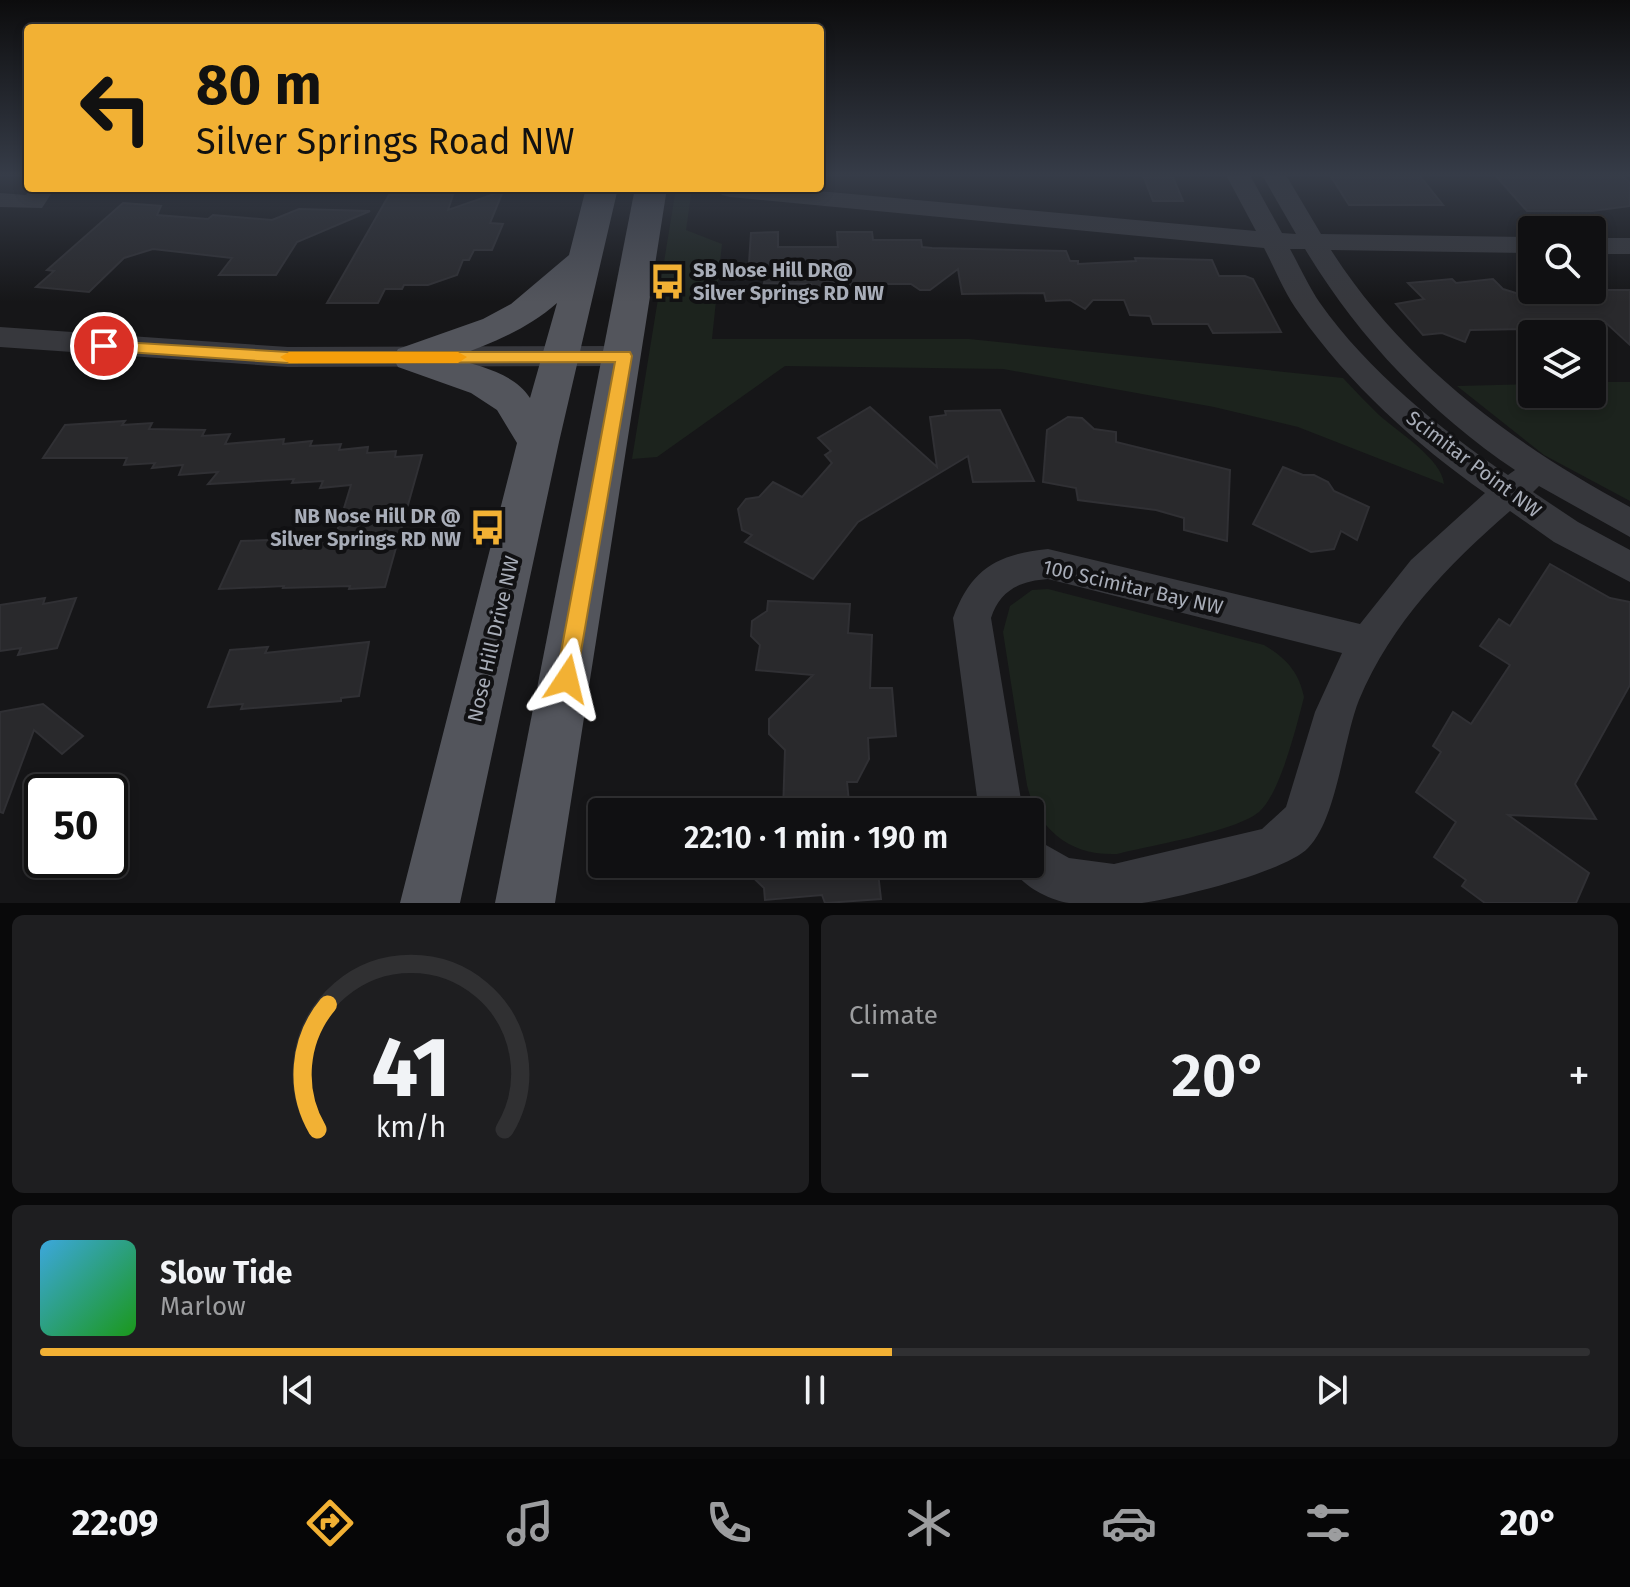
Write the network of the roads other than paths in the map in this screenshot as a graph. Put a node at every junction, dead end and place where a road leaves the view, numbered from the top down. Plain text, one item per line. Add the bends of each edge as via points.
1 (594, 217) edge
2 (646, 217) edge
3 (1021, 217) edge
4 (1262, 217) edge
5 (1299, 217) edge
6 (1276, 241) junction
7 (1315, 243) junction
8 (1518, 245) edge
9 (1606, 246) edge
10 (1630, 246) edge
11 (582, 262) junction
12 (0, 337) edge
13 (562, 356) junction
14 (624, 356) junction
15 (412, 358) junction
16 (538, 442) junction
17 (1538, 469) junction
18 (1508, 493) junction
19 (1630, 523) edge
20 (1630, 567) edge
21 (1369, 643) junction
22 (999, 798) edge
23 (1044, 867) edge
24 (430, 903) edge
25 (525, 903) edge

1 - 11 main road, Nose Hill Drive NW
2 - 14 main road
3 - 6 street
4 - 6 street, Scimitar Point NW
5 - 7 street, Scimitar Point NW
6 - 7 street
6 - 18 street, Scimitar Point NW via 1309,308 1358,366 1410,417
7 - 8 street
7 - 17 street, Scimitar Point NW via 1360,311 1410,368
9 - 10 street
11 - 13 main road, Nose Hill Drive NW
11 - 15 main road via 524,312 496,328
12 - 15 street via 288,357
13 - 14 street
13 - 15 street
13 - 16 main road, Nose Hill Drive NW
14 - 25 main road
15 - 16 main road via 485,383 511,400
16 - 24 main road, Nose Hill Drive NW
17 - 18 street
17 - 19 street, Scimitar Point NW
18 - 20 street, Scimitar Point NW
18 - 21 street via 1407,585
21 - 22 street, 100 Scimitar Bay NW via 1048,564 1011,569 984,589 972,618
21 - 23 street via 1341,698 1305,816 1286,840 1269,849 1114,887 1088,887

